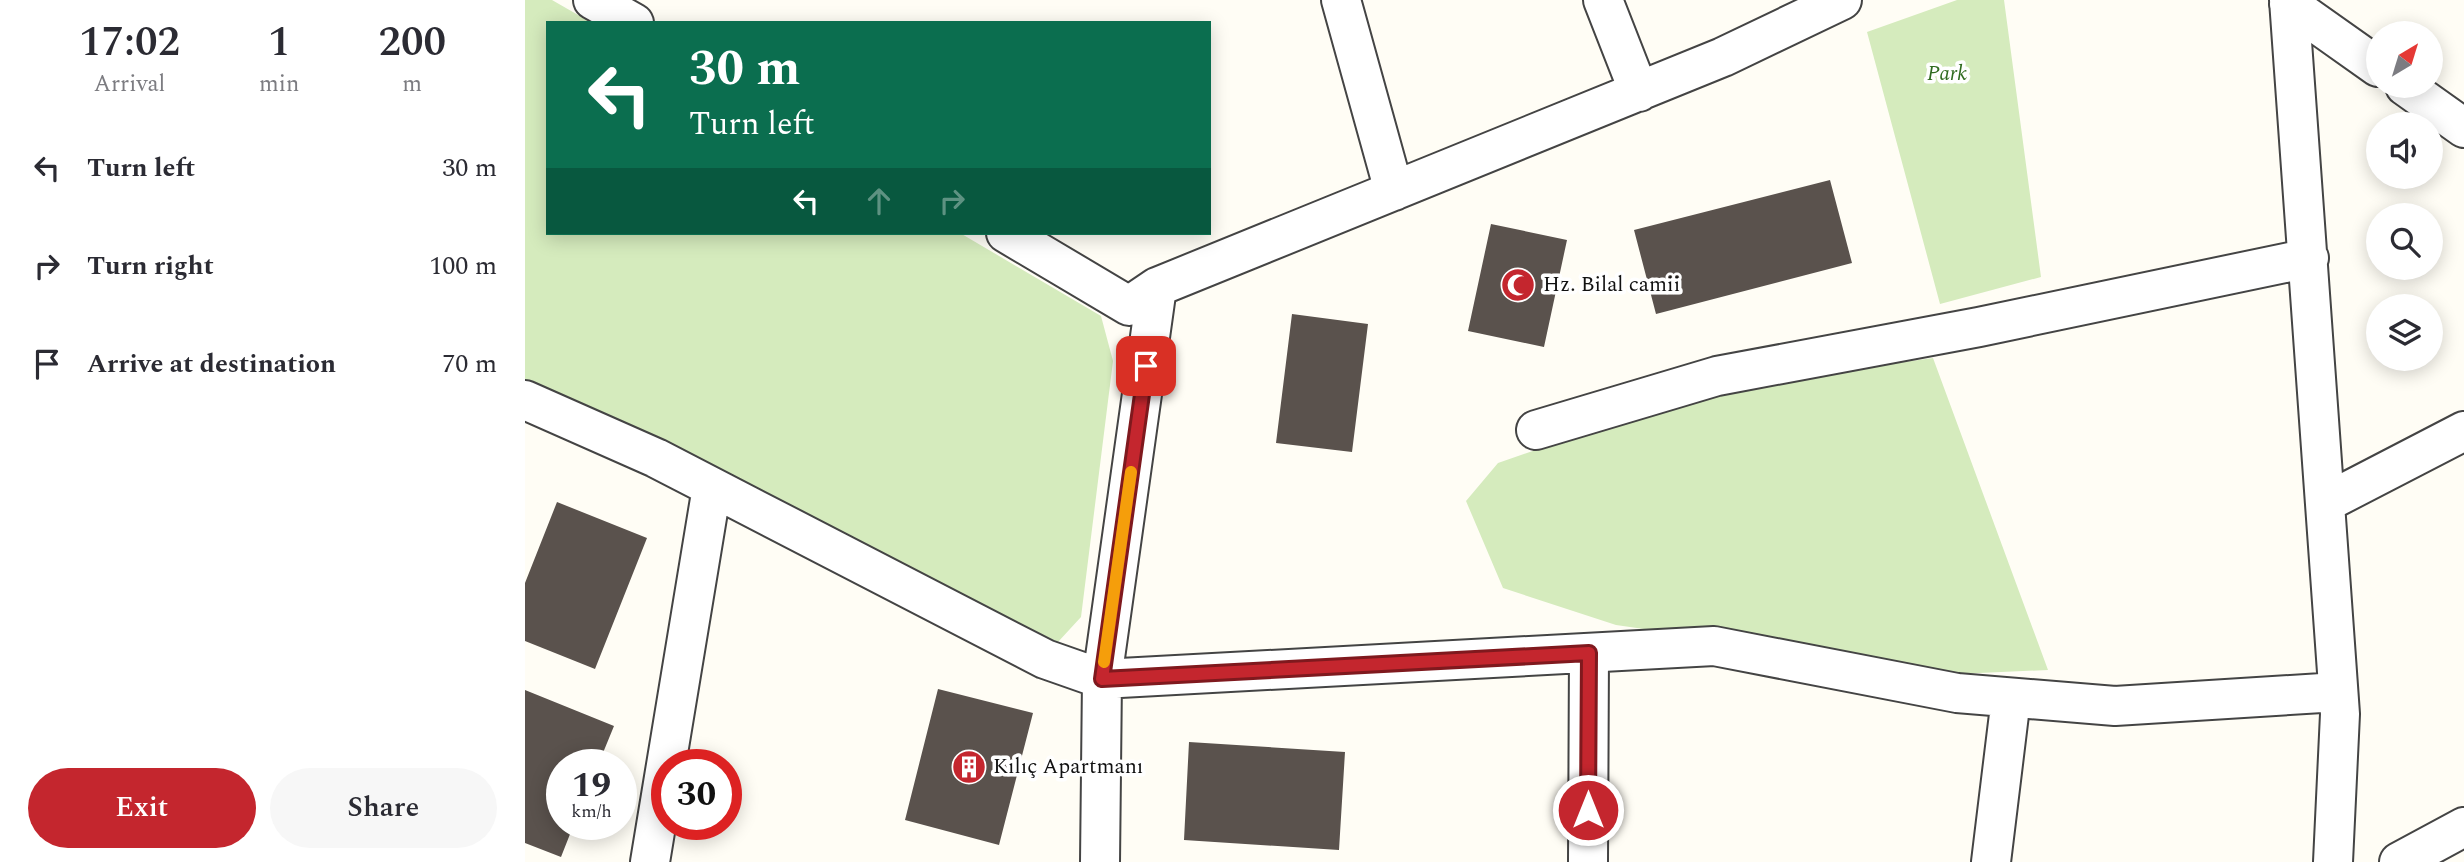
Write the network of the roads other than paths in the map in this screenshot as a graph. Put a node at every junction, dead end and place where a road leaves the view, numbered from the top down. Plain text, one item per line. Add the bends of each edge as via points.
1 (593, 0) edge
2 (1341, 0) edge
3 (1602, 0) edge
4 (1842, 0) edge
5 (2289, 2) edge
6 (630, 21) edge
7 (2366, 58) edge
8 (1639, 92) junction
9 (2422, 98) edge
10 (2464, 128) edge
11 (1394, 191) junction
12 (1009, 235) edge
13 (2309, 258) junction
14 (1157, 287) junction
15 (525, 400) edge
16 (1536, 430) dead end
17 (2464, 431) edge
18 (712, 487) junction
19 (2325, 503) junction
20 (1589, 653) junction
21 (1102, 679) junction
22 (2338, 692) junction
23 (2011, 698) junction
24 (2464, 827) edge
25 (650, 862) edge
26 (1100, 862) edge
27 (1588, 862) edge
28 (1991, 862) edge
29 (2333, 862) edge
30 (2399, 862) edge

1 - 6 street
2 - 11 street
3 - 8 street
4 - 8 street
5 - 7 street
5 - 13 street
8 - 11 street
9 - 10 street
11 - 14 street
12 - 14 street via 1129,306
13 - 16 street via 1966,330 1717,376
13 - 19 street
14 - 21 street
15 - 18 street
17 - 19 street
18 - 21 street via 1045,659
18 - 25 street
19 - 22 street
20 - 21 street
20 - 23 street via 1714,646 1957,694
20 - 27 street
21 - 26 street
22 - 23 street via 2115,706
22 - 29 street
23 - 28 street
24 - 30 street

